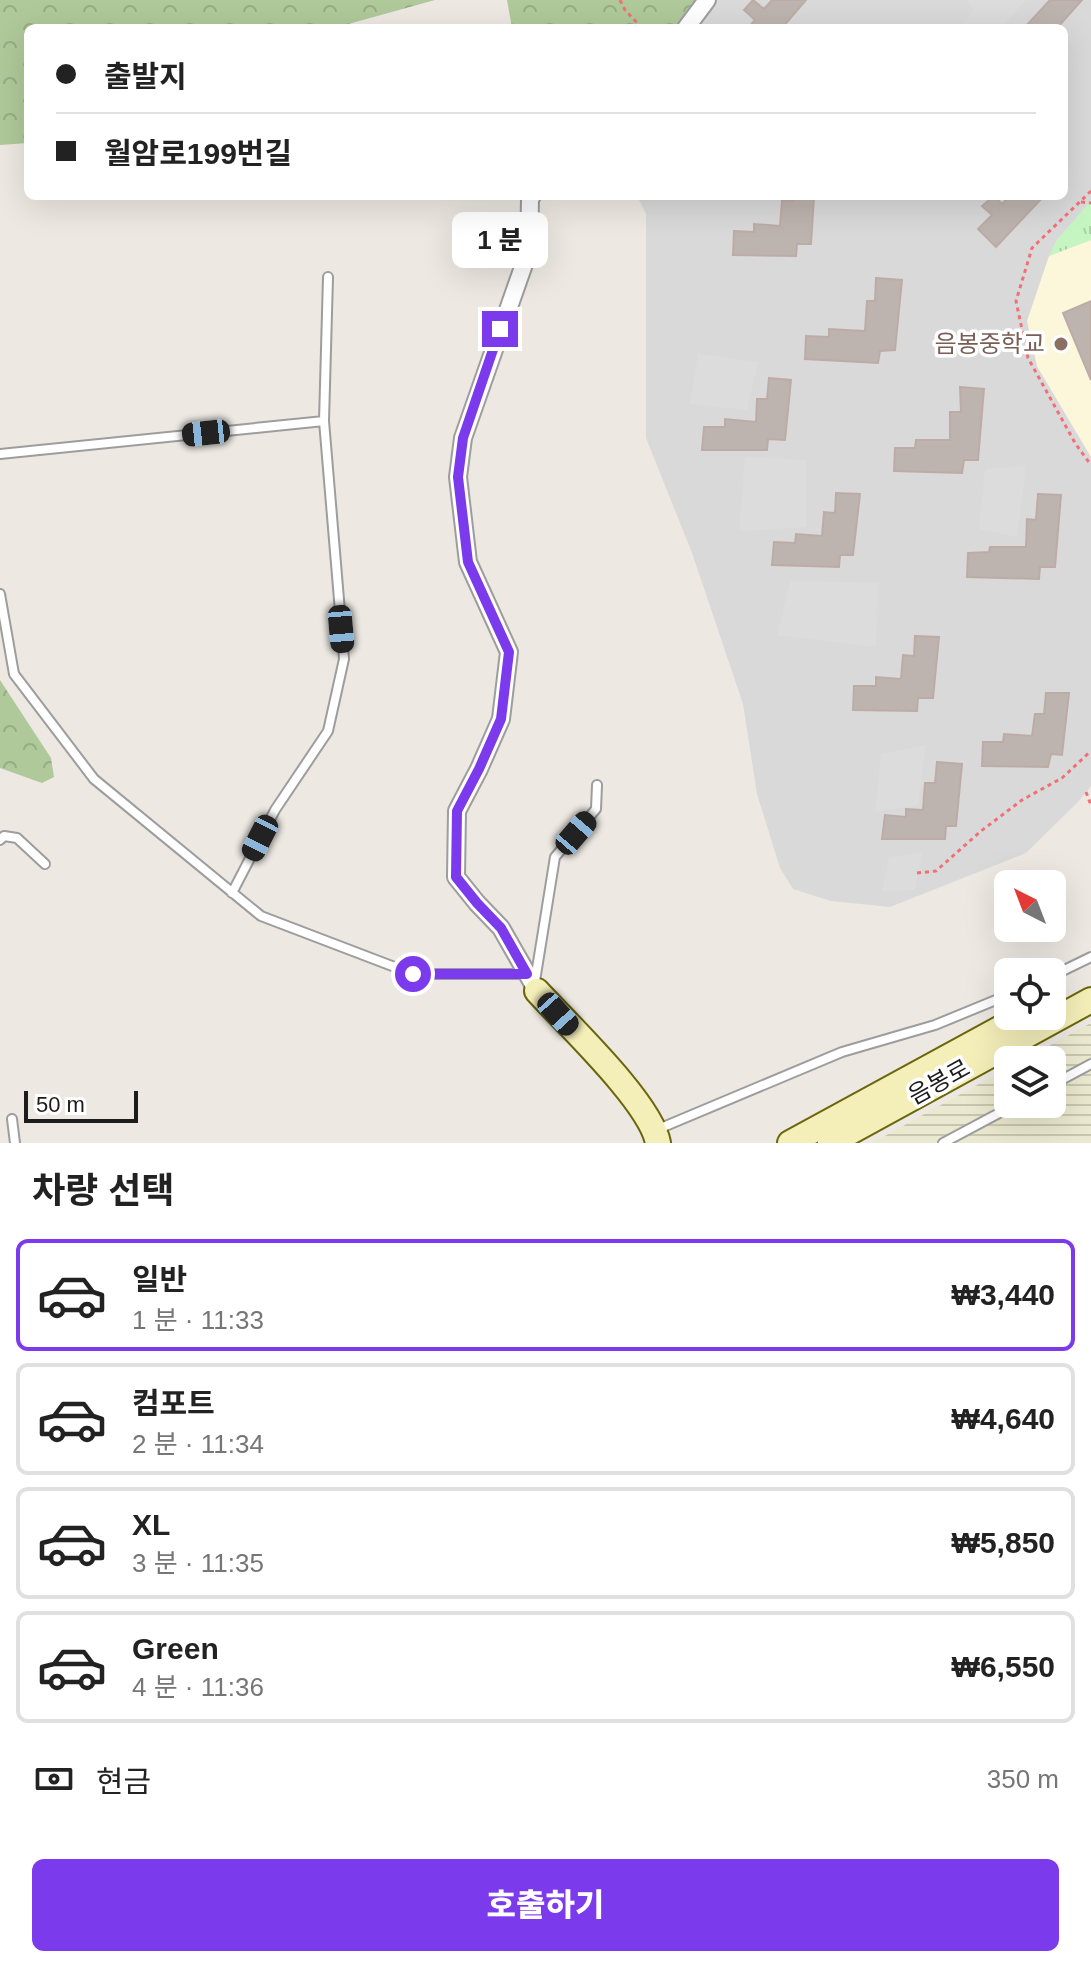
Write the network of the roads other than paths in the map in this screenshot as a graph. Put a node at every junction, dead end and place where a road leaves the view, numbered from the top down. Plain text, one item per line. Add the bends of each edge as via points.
1 (707, 0) edge
2 (689, 24) edge
3 (530, 200) edge
4 (328, 277) dead end
5 (324, 421) junction
6 (0, 454) edge
7 (0, 594) edge
8 (597, 785) dead end
9 (1, 836) edge
10 (45, 864) dead end
11 (232, 893) junction
12 (1091, 957) edge
13 (1066, 969) edge
14 (1091, 982) edge
15 (533, 984) junction
16 (1066, 994) edge
17 (1091, 1000) edge
18 (994, 1001) edge
19 (997, 1030) edge
20 (1091, 1064) edge
21 (1066, 1077) edge
22 (994, 1116) edge
23 (12, 1119) dead end
24 (655, 1140) edge
25 (15, 1143) edge
26 (790, 1143) edge
27 (830, 1143) edge
28 (943, 1143) edge

1 - 2 street
3 - 15 street via 529,250 463,438 458,477 468,562 509,652 501,719 457,811 456,877 501,928
4 - 5 lane
5 - 6 lane
5 - 11 lane via 344,659 328,731 275,810
7 - 11 lane via 14,674 94,779
8 - 15 lane via 596,809 555,857
9 - 10 lane via 17,838
11 - 15 lane via 261,916 413,974
12 - 13 lane
14 - 16 main road
15 - 24 main road via 641,1106
17 - 27 main road, 음봉로
18 - 24 lane via 935,1025 842,1052
19 - 26 main road, 음봉로
20 - 21 lane
22 - 28 lane
23 - 25 lane

